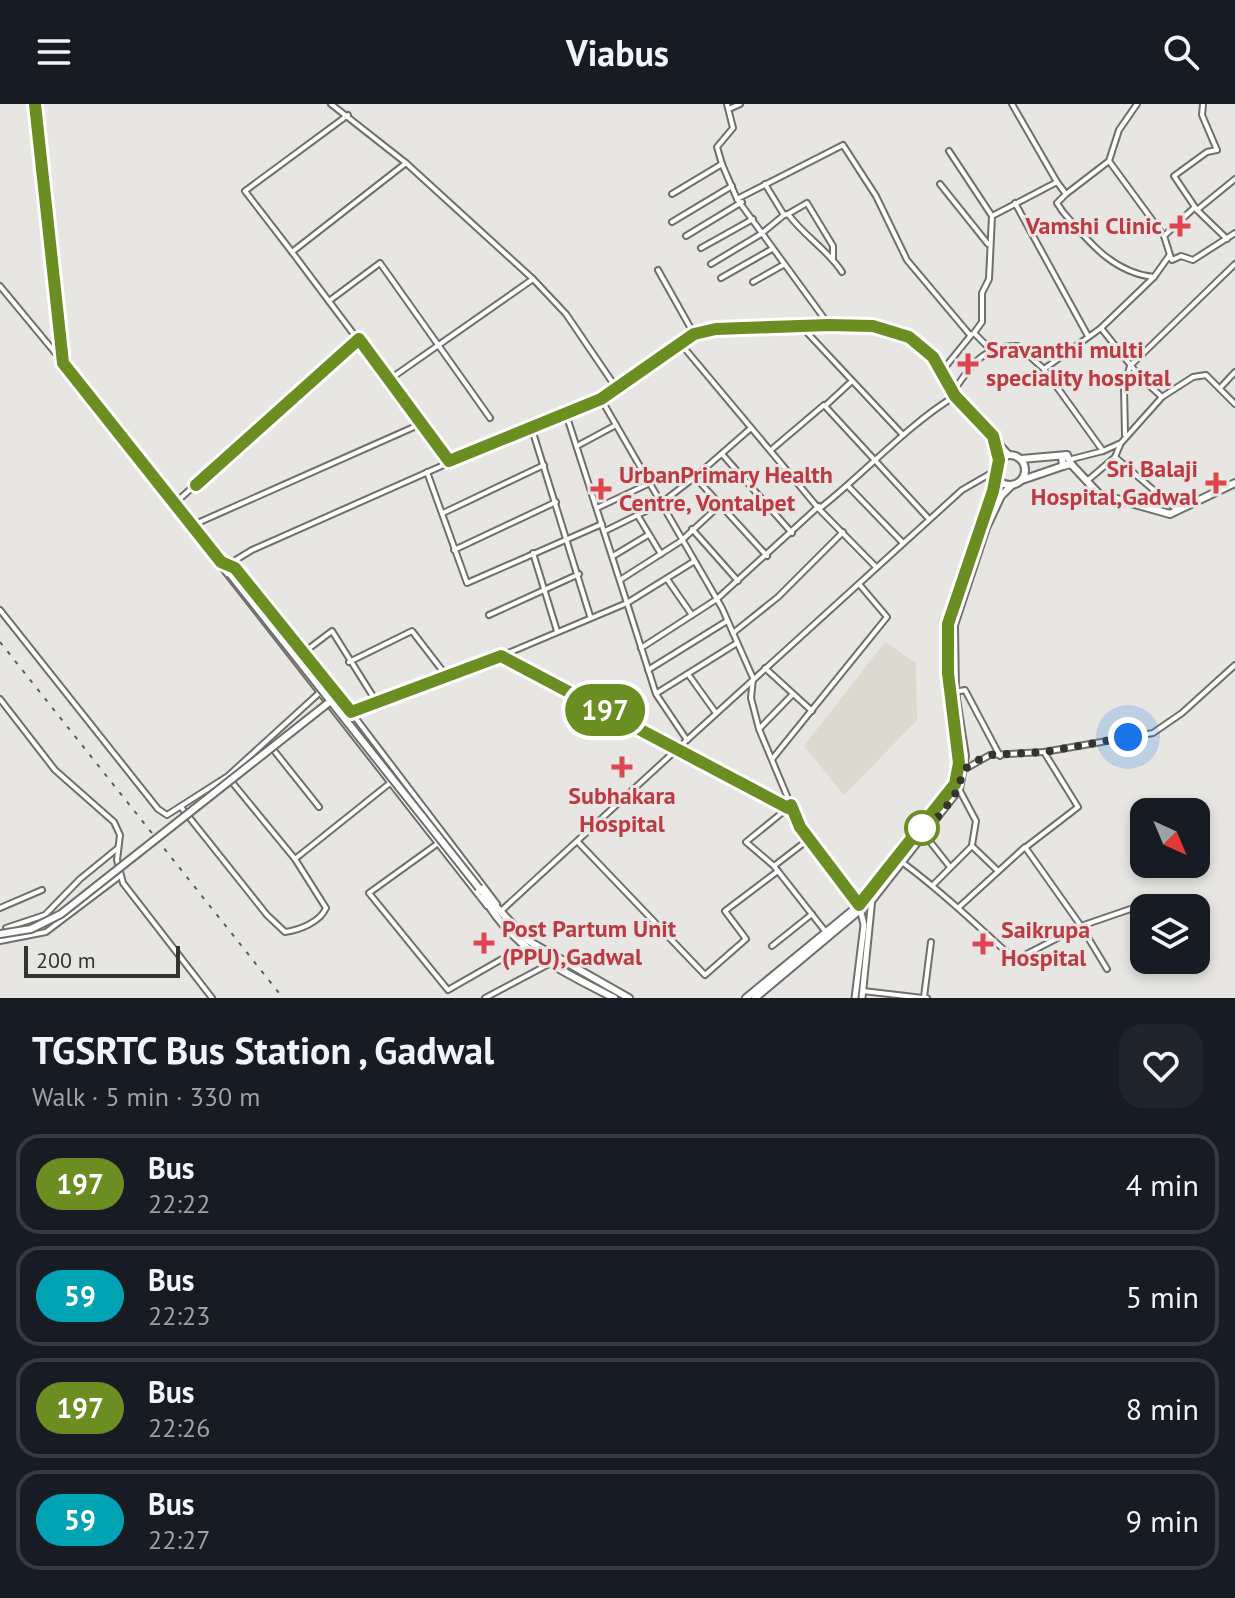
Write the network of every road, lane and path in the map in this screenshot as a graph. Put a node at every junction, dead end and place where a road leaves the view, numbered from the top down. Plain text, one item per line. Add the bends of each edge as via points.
1 (35, 104) edge
2 (331, 104) edge
3 (740, 104) edge
4 (1012, 104) edge
5 (1137, 104) edge
6 (1203, 104) edge
7 (728, 107) edge
8 (348, 115) junction
9 (949, 151) dead end
10 (1109, 161) junction
11 (406, 163) junction
12 (722, 164) junction
13 (1235, 179) edge
14 (1057, 182) junction
15 (765, 184) junction
16 (940, 184) dead end
17 (732, 186) junction
18 (672, 194) dead end
19 (1066, 194) junction
20 (740, 200) junction
21 (1015, 203) junction
22 (1196, 209) junction
23 (786, 214) junction
24 (992, 216) junction
25 (753, 219) junction
26 (672, 222) dead end
27 (1235, 233) edge
28 (761, 234) junction
29 (686, 236) dead end
30 (1164, 236) junction
31 (1227, 239) junction
32 (988, 244) junction
33 (701, 248) dead end
34 (772, 249) junction
35 (292, 252) junction
36 (833, 258) junction
37 (1172, 260) junction
38 (711, 264) dead end
39 (1235, 264) edge
40 (783, 265) junction
41 (658, 270) dead end
42 (842, 272) dead end
43 (1154, 277) junction
44 (721, 278) dead end
45 (533, 279) junction
46 (753, 282) dead end
47 (0, 286) edge
48 (329, 301) junction
49 (829, 325) junction
50 (801, 326) junction
51 (1101, 328) junction
52 (694, 334) junction
53 (972, 334) junction
54 (1088, 336) junction
55 (359, 339) junction
56 (439, 344) junction
57 (681, 344) junction
58 (991, 350) junction
59 (63, 363) junction
60 (1130, 366) junction
61 (1044, 369) junction
62 (942, 372) junction
63 (1235, 372) edge
64 (390, 379) junction
65 (852, 381) junction
66 (615, 386) junction
67 (1221, 387) junction
68 (954, 394) junction
69 (1162, 397) junction
70 (601, 399) junction
71 (1235, 404) edge
72 (825, 406) junction
73 (566, 414) junction
74 (490, 418) dead end
75 (423, 423) junction
76 (616, 425) junction
77 (531, 426) junction
78 (751, 428) junction
79 (903, 435) junction
80 (993, 436) junction
81 (1123, 440) junction
82 (577, 446) junction
83 (771, 451) junction
84 (1103, 451) junction
85 (722, 454) junction
86 (1010, 455) junction
87 (1115, 457) junction
88 (1021, 459) junction
89 (999, 460) junction
90 (449, 461) junction
91 (876, 462) junction
92 (1068, 463) junction
93 (544, 465) junction
94 (427, 472) junction
95 (996, 474) junction
96 (695, 477) junction
97 (1022, 480) junction
98 (1087, 481) junction
99 (1235, 483) edge
100 (648, 484) junction
101 (848, 486) junction
102 (1011, 486) junction
103 (556, 502) junction
104 (175, 503) junction
105 (660, 504) junction
106 (720, 504) junction
107 (819, 507) junction
108 (597, 508) junction
109 (1179, 512) junction
110 (443, 513) junction
111 (638, 516) junction
112 (929, 519) junction
113 (602, 524) junction
114 (193, 525) junction
115 (692, 529) junction
116 (604, 531) junction
117 (843, 532) junction
118 (792, 533) junction
119 (648, 535) junction
120 (568, 539) junction
121 (681, 541) junction
122 (903, 543) junction
123 (454, 550) junction
124 (533, 553) junction
125 (661, 554) junction
126 (767, 556) junction
127 (612, 557) junction
128 (221, 562) junction
129 (693, 562) junction
130 (229, 564) junction
131 (876, 567) junction
132 (579, 574) junction
133 (667, 579) junction
134 (620, 580) junction
135 (738, 581) junction
136 (858, 583) junction
137 (544, 591) junction
138 (717, 599) junction
139 (627, 603) junction
140 (0, 610) edge
141 (489, 615) dead end
142 (692, 615) junction
143 (590, 616) junction
144 (727, 621) junction
145 (557, 631) junction
146 (733, 633) junction
147 (737, 643) junction
148 (641, 648) junction
149 (303, 653) junction
150 (501, 656) junction
151 (292, 661) junction
152 (349, 662) junction
153 (1235, 665) edge
154 (765, 668) junction
155 (648, 670) junction
156 (445, 674) junction
157 (688, 674) junction
158 (753, 678) junction
159 (955, 692) junction
160 (318, 694) junction
161 (656, 694) junction
162 (792, 695) junction
163 (0, 699) edge
164 (332, 700) junction
165 (376, 701) junction
166 (812, 711) junction
167 (351, 712) junction
168 (716, 713) junction
169 (340, 717) junction
170 (759, 729) junction
171 (687, 740) junction
172 (268, 743) junction
173 (679, 747) junction
174 (1044, 752) junction
175 (1000, 756) junction
176 (773, 758) junction
177 (965, 769) junction
178 (228, 776) junction
179 (390, 783) junction
180 (959, 789) junction
181 (790, 806) junction
182 (181, 807) junction
183 (319, 807) dead end
184 (924, 834) junction
185 (809, 839) junction
186 (578, 842) junction
187 (437, 844) junction
188 (972, 846) junction
189 (1025, 847) junction
190 (118, 848) junction
191 (295, 859) junction
192 (902, 862) junction
193 (950, 867) junction
194 (776, 868) junction
195 (998, 871) junction
196 (120, 876) junction
197 (933, 885) junction
198 (42, 890) dead end
199 (871, 897) junction
200 (0, 908) edge
201 (860, 908) junction
202 (958, 908) junction
203 (1130, 909) edge
204 (498, 914) junction
205 (812, 914) junction
206 (1081, 926) junction
207 (6, 928) dead end
208 (826, 933) junction
209 (0, 934) edge
210 (0, 941) edge
211 (931, 942) dead end
212 (772, 946) dead end
213 (523, 947) junction
214 (549, 964) junction
215 (1107, 969) dead end
216 (862, 994) edge
217 (212, 998) edge
218 (485, 998) edge
219 (614, 998) edge
220 (629, 998) edge
221 (746, 998) edge
222 (755, 998) edge
223 (855, 998) edge
224 (925, 998) edge

1 - 59 main road
2 - 8 street
3 - 7 street
4 - 14 street
5 - 10 street via 1119,130
6 - 22 street via 1202,115 1217,150 1174,176
7 - 12 street via 733,128 716,150
8 - 11 street
8 - 35 street via 245,191
9 - 24 street
10 - 19 street
10 - 30 street
11 - 35 street
11 - 45 street
12 - 17 street
12 - 18 street
13 - 22 street
14 - 19 street
14 - 21 street
15 - 20 street
15 - 23 street
15 - 53 street via 843,145 876,196 907,260
16 - 32 street
17 - 20 street
17 - 26 street
19 - 43 street via 1057,203 1108,261
20 - 25 street
20 - 29 street
21 - 24 street
21 - 54 street
22 - 30 street
22 - 31 street
23 - 28 street
23 - 36 street
23 - 36 street via 807,203 833,246
24 - 32 street
25 - 28 street
25 - 33 street
27 - 31 street
28 - 34 street
28 - 38 street
30 - 37 street
31 - 37 street via 1193,260
32 - 53 street via 982,322
34 - 40 street
34 - 44 street
35 - 48 street
36 - 42 street
37 - 43 street via 1169,256
39 - 60 street
40 - 46 street
40 - 49 street
41 - 52 street
43 - 51 street
45 - 56 street
45 - 66 street via 566,314
47 - 59 street
48 - 55 street
48 - 56 street via 380,263
49 - 50 street
49 - 62 street via 873,326 909,337
50 - 52 street
50 - 65 street
51 - 54 street
51 - 60 street
52 - 57 street
53 - 58 street
53 - 62 street
54 - 61 street
55 - 64 street
55 - 104 street
56 - 64 street
56 - 74 street
57 - 66 street
57 - 78 street
58 - 61 street via 1018,346
58 - 68 street via 969,368
59 - 104 main road
60 - 69 street
60 - 81 street
61 - 84 street
62 - 68 street
63 - 67 street
64 - 75 street
65 - 72 street
65 - 79 street
66 - 70 street
67 - 69 street via 1206,375 1193,377
67 - 71 street
68 - 79 street
68 - 80 street
69 - 81 street
70 - 73 street
70 - 76 street
72 - 83 street
72 - 91 street
73 - 77 street
73 - 82 street
75 - 90 street
75 - 114 street
76 - 82 street
76 - 100 street
77 - 90 street
77 - 93 street
78 - 83 street
78 - 85 street
79 - 91 street
80 - 86 street
80 - 89 street
81 - 84 street
81 - 87 street
82 - 108 street
83 - 107 street
84 - 92 street
85 - 96 street
85 - 118 street
86 - 88 main road
86 - 89 main road
87 - 98 street
87 - 109 street
88 - 92 main road via 1067,455
88 - 97 main road via 1026,469
89 - 95 main road
90 - 94 street
91 - 101 street
91 - 112 street
92 - 97 main road
92 - 98 main road
93 - 103 street
93 - 110 street
94 - 110 street
94 - 130 street
95 - 102 main road
95 - 112 street via 971,484
95 - 199 main road via 948,624 957,777
96 - 105 street
96 - 106 street
97 - 102 main road
98 - 109 main road via 1099,494 1134,507
99 - 109 main road
100 - 105 street
100 - 108 street
101 - 107 street
101 - 122 street
102 - 159 main road via 996,505 958,607 952,645
103 - 120 street
103 - 123 street
104 - 114 main road
105 - 111 street
105 - 121 street
106 - 115 street
106 - 126 street
107 - 117 street
107 - 118 street
108 - 113 street
110 - 123 street
111 - 116 street
111 - 119 street
112 - 122 street
113 - 116 street
113 - 120 street
114 - 128 main road
115 - 121 street
115 - 135 street
116 - 127 street
117 - 131 street
117 - 146 street
118 - 126 street
119 - 125 street
119 - 127 street
120 - 124 street
120 - 132 street
121 - 125 street
121 - 129 street
122 - 131 street
123 - 124 street via 467,583
124 - 137 street
125 - 134 street
126 - 135 street
127 - 134 street
128 - 130 street
128 - 151 street
128 - 164 main road, bridge
129 - 133 street
129 - 138 street
130 - 149 street
131 - 136 street
132 - 137 street
132 - 143 street
133 - 139 street
133 - 142 street
134 - 139 street
135 - 138 street
136 - 154 street
136 - 166 street via 887,617
137 - 141 street
137 - 145 street
138 - 142 street
138 - 144 street
139 - 143 street
139 - 148 street
140 - 182 street via 162,814
142 - 148 street
143 - 145 street
144 - 146 street
144 - 155 street
145 - 150 street
146 - 147 street
147 - 157 street
147 - 158 street
148 - 155 street
149 - 151 street
149 - 152 street via 332,631
149 - 167 street
150 - 156 street
150 - 173 street
151 - 160 street
152 - 156 street via 412,631
152 - 165 street
153 - 174 street via 1153,733
154 - 158 street
154 - 162 street
155 - 161 street
156 - 165 street
157 - 161 street
157 - 168 street
158 - 168 street
158 - 170 street via 751,698
159 - 175 street via 965,690
159 - 177 main road
160 - 169 street
160 - 172 street
161 - 171 street
162 - 166 street
162 - 170 street
163 - 190 street via 61,775 106,812 119,830
164 - 204 main road, bridge
164 - 209 main road, bridge via 61,914 31,929
165 - 167 street
166 - 176 street
167 - 169 street
167 - 204 street via 483,882
168 - 171 street
169 - 179 street
170 - 176 street
171 - 173 street
172 - 178 street
172 - 183 street
173 - 181 street via 755,794
173 - 186 street
174 - 175 street
174 - 189 street via 1078,807
175 - 177 street via 990,755
176 - 181 street
177 - 180 main road
178 - 182 street
178 - 191 street
179 - 187 street
179 - 191 street
180 - 184 main road
180 - 188 street via 976,821
181 - 185 street
181 - 194 street via 746,842
182 - 191 street via 285,932 322,917 326,908
184 - 192 main road
184 - 193 street
185 - 194 street
185 - 201 street
186 - 194 street via 705,975 746,939 725,911
186 - 204 street
187 - 204 street
187 - 213 street via 369,893 448,990
188 - 193 street
188 - 195 street
189 - 195 street
189 - 206 street
190 - 196 street
190 - 207 street via 45,915
192 - 197 street
192 - 199 main road
193 - 197 street
194 - 205 street
195 - 202 street
196 - 210 street via 46,932
196 - 217 street
197 - 202 street
198 - 200 street
199 - 201 main road
199 - 216 street
201 - 208 main road
201 - 222 main road
201 - 223 street via 864,925
202 - 206 street via 1015,960
203 - 206 street
204 - 213 main road
204 - 220 main road via 527,940
205 - 208 street
205 - 212 street
206 - 215 street
208 - 221 main road
211 - 224 street
213 - 214 main road
214 - 218 street
214 - 219 main road
216 - 224 street

